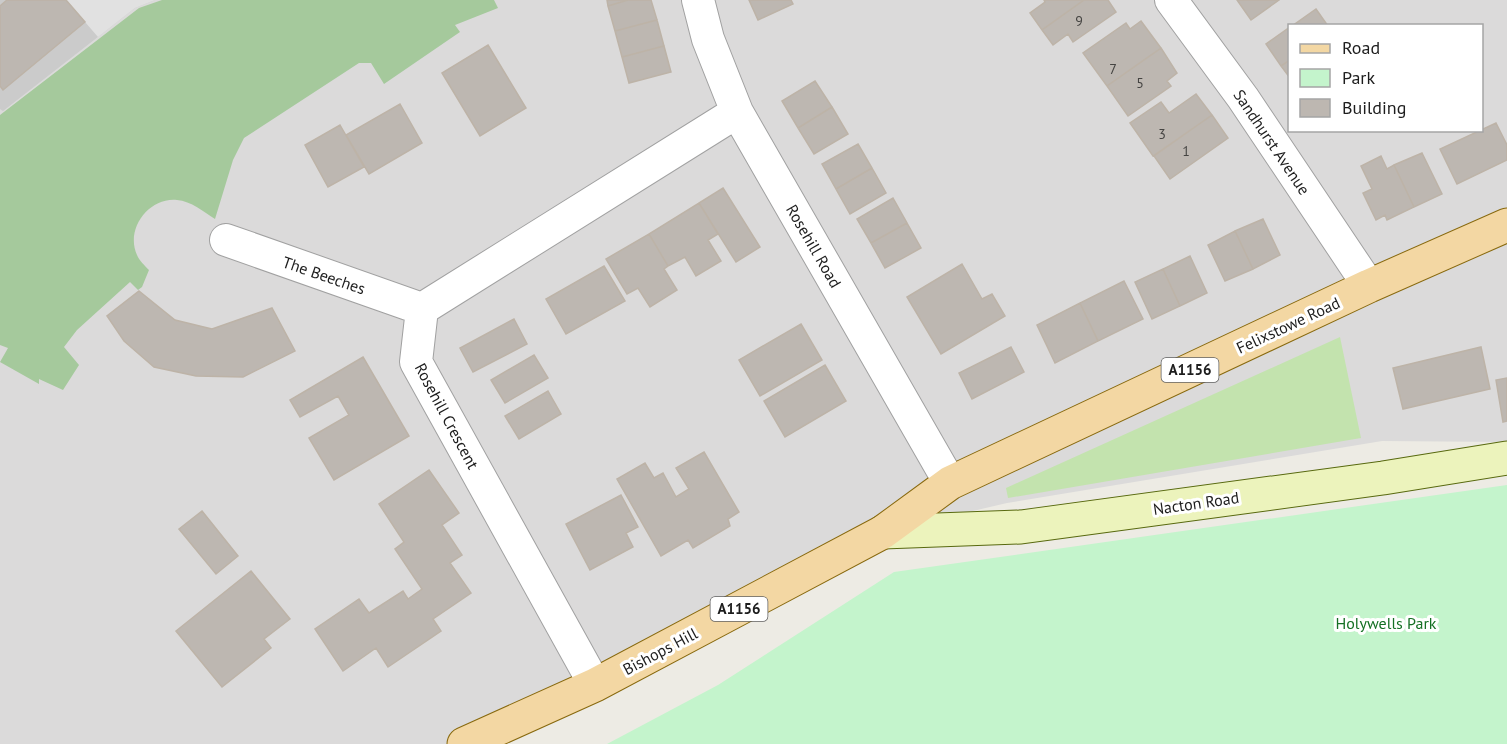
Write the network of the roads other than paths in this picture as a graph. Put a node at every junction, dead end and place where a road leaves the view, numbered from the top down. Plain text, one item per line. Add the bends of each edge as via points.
1 (698, 0) edge
2 (1171, 0) edge
3 (737, 112) junction
4 (1507, 225) edge
5 (226, 240) dead end
6 (1369, 286) junction
7 (422, 309) junction
8 (1507, 458) edge
9 (950, 483) junction
10 (883, 532) junction
11 (595, 685) junction
12 (464, 744) edge

1 - 3 street, Rosehill Road via 708,39
2 - 6 street, Sandhurst Avenue via 1243,98
3 - 7 street
3 - 9 street, Rosehill Road
4 - 6 main road, Felixstowe Road / A1156
5 - 7 street, The Beeches
6 - 9 main road, Felixstowe Road / A1156
7 - 11 street, Rosehill Crescent via 416,362
8 - 10 street, Nacton Road via 1021,527
9 - 10 main road, Felixstowe Road / A1156
10 - 11 main road, Bishops Hill / A1156
11 - 12 main road, Bishops Hill / A1156

